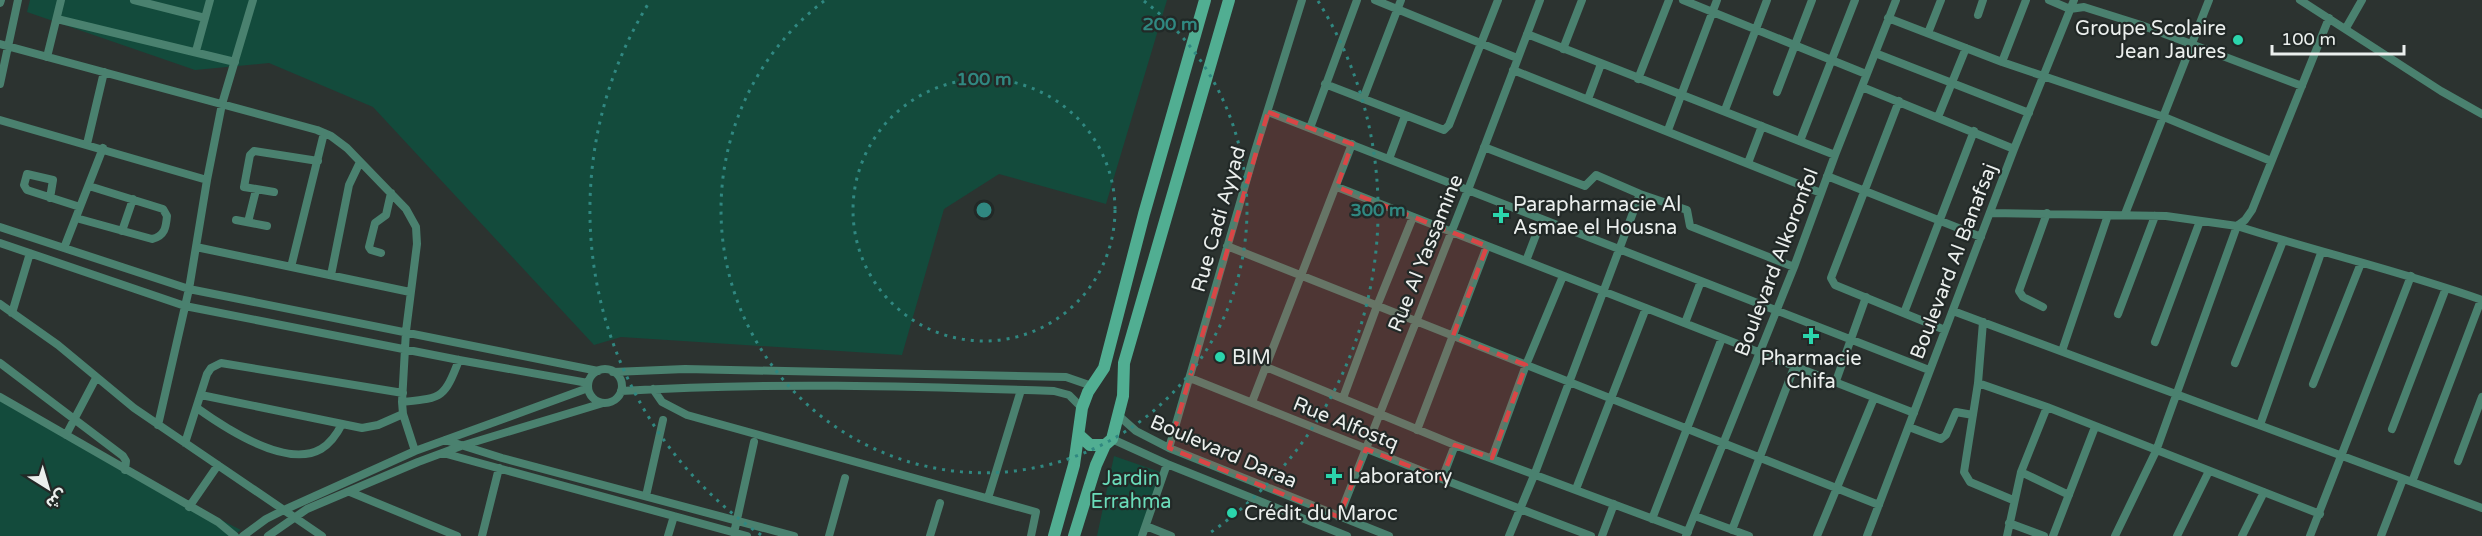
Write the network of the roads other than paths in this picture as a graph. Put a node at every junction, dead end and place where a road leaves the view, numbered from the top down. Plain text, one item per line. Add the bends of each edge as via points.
1 (18, 0) edge
2 (61, 0) edge
3 (134, 0) edge
4 (210, 0) edge
5 (253, 0) edge
6 (1205, 0) edge
7 (1229, 0) edge
8 (1302, 0) edge
9 (1357, 0) edge
10 (1375, 0) edge
11 (1401, 0) edge
12 (1498, 0) edge
13 (1540, 0) edge
14 (1582, 0) edge
15 (1669, 0) edge
16 (1683, 0) edge
17 (1717, 0) edge
18 (1767, 0) edge
19 (1812, 0) edge
20 (1856, 0) edge
21 (1896, 0) edge
22 (1941, 0) edge
23 (1983, 0) edge
24 (2026, 0) edge
25 (2049, 0) edge
26 (2209, 0) edge
27 (2300, 0) edge
28 (2362, 0) edge
29 (2082, 3) edge
30 (2072, 4) edge
31 (1398, 9) junction
32 (1712, 12) junction
33 (1978, 15) dead end
34 (205, 18) junction
35 (1888, 18) junction
36 (2329, 18) junction
37 (57, 19) junction
38 (2346, 28) junction
39 (1755, 30) junction
40 (1928, 33) junction
41 (1527, 34) junction
42 (2191, 42) junction
43 (1481, 43) junction
44 (4, 45) edge
45 (1794, 45) junction
46 (1966, 48) junction
47 (1563, 49) junction
48 (196, 51) junction
49 (1875, 53) junction
50 (47, 57) junction
51 (1517, 58) junction
52 (1832, 60) junction
53 (235, 62) junction
54 (2002, 62) junction
55 (1601, 64) junction
56 (1513, 70) junction
57 (104, 72) junction
58 (1866, 74) junction
59 (2045, 77) junction
60 (1638, 79) junction
61 (1953, 82) junction
62 (0, 84) edge
63 (1325, 84) junction
64 (2302, 86) junction
65 (1862, 87) junction
66 (1777, 93) dead end
67 (1680, 95) junction
68 (1363, 99) junction
69 (1588, 99) junction
70 (1899, 101) junction
71 (222, 104) junction
72 (1725, 110) junction
73 (1268, 112) junction
74 (2030, 113) junction
75 (2482, 114) edge
76 (1405, 116) junction
77 (1938, 117) junction
78 (2164, 117) junction
79 (0, 120) edge
80 (1762, 126) junction
81 (1310, 128) junction
82 (1668, 130) junction
83 (1974, 131) junction
84 (324, 133) junction
85 (1800, 141) junction
86 (87, 144) junction
87 (1352, 144) junction
88 (1484, 147) junction
89 (103, 148) junction
90 (2014, 149) junction
91 (1835, 155) junction
92 (1389, 159) junction
93 (318, 161) junction
94 (2271, 161) junction
95 (360, 162) junction
96 (1749, 163) junction
97 (1827, 176) junction
98 (207, 180) junction
99 (89, 186) junction
100 (1337, 187) junction
101 (256, 190) junction
102 (1468, 190) junction
103 (1865, 191) junction
104 (274, 192) dead end
105 (391, 193) junction
106 (1821, 193) junction
107 (1640, 194) junction
108 (50, 198) dead end
109 (133, 199) junction
110 (80, 207) junction
111 (1991, 213) junction
112 (2047, 213) junction
113 (2125, 214) junction
114 (2108, 215) junction
115 (2155, 216) junction
116 (1413, 217) junction
117 (76, 218) junction
118 (1542, 219) junction
119 (236, 220) dead end
120 (1939, 221) junction
121 (2200, 221) junction
122 (248, 222) junction
123 (267, 226) dead end
124 (2237, 226) junction
125 (0, 227) edge
126 (122, 231) junction
127 (1451, 231) junction
128 (1981, 237) junction
129 (2283, 241) junction
130 (0, 243) edge
131 (1227, 246) junction
132 (1487, 246) junction
133 (64, 248) junction
134 (196, 248) junction
135 (1618, 249) junction
136 (2321, 252) junction
137 (30, 253) junction
138 (381, 253) dead end
139 (1526, 261) junction
140 (2361, 263) junction
141 (291, 267) junction
142 (1794, 267) junction
143 (331, 275) junction
144 (1301, 276) junction
145 (1563, 276) junction
146 (2411, 276) junction
147 (1701, 281) junction
148 (2446, 288) junction
149 (189, 289) junction
150 (1603, 291) junction
151 (410, 292) junction
152 (1866, 297) junction
153 (2482, 300) edge
154 (0, 304) edge
155 (185, 306) junction
156 (1377, 306) junction
157 (2043, 307) dead end
158 (1646, 308) junction
159 (1775, 309) junction
160 (1953, 311) junction
161 (12, 313) junction
162 (1904, 313) junction
163 (2118, 314) dead end
164 (1415, 321) junction
165 (1983, 322) junction
166 (1684, 323) junction
167 (1945, 330) junction
168 (405, 331) junction
169 (1453, 336) junction
170 (1722, 338) junction
171 (1851, 339) junction
172 (2155, 342) dead end
173 (405, 349) junction
174 (2062, 351) junction
175 (1759, 352) junction
176 (459, 360) junction
177 (0, 363) edge
178 (2235, 363) dead end
179 (1526, 365) junction
180 (1795, 365) junction
181 (1266, 367) junction
182 (1929, 370) junction
183 (598, 371) junction
184 (613, 372) junction
185 (1101, 375) junction
186 (96, 378) junction
187 (1190, 378) junction
188 (1569, 381) junction
189 (1836, 381) junction
190 (1978, 383) junction
191 (1122, 384) junction
192 (2313, 384) dead end
193 (588, 386) junction
194 (1092, 386) junction
195 (653, 389) junction
196 (1021, 390) junction
197 (621, 391) junction
198 (2175, 394) junction
199 (201, 395) junction
200 (0, 397) edge
201 (2482, 397) edge
202 (402, 398) junction
203 (1343, 398) junction
204 (1611, 398) junction
205 (1874, 398) junction
206 (1252, 402) junction
207 (603, 403) junction
208 (2047, 407) junction
209 (197, 408) junction
210 (1082, 408) junction
211 (1914, 413) junction
212 (403, 414) junction
213 (1380, 414) junction
214 (1973, 415) junction
215 (1118, 416) junction
216 (75, 418) junction
217 (663, 420) dead end
218 (342, 424) junction
219 (158, 425) junction
220 (2260, 425) junction
221 (1686, 427) junction
222 (1909, 427) junction
223 (2095, 427) junction
224 (2392, 429) dead end
225 (1417, 430) junction
226 (66, 435) junction
227 (1079, 435) junction
228 (444, 440) junction
229 (754, 442) dead end
230 (1108, 442) junction
231 (1724, 442) junction
232 (186, 443) junction
233 (1455, 445) junction
234 (461, 446) junction
235 (427, 447) junction
236 (1169, 448) junction
237 (1366, 449) junction
238 (415, 451) junction
239 (2156, 451) junction
240 (443, 453) junction
241 (1761, 456) junction
242 (2343, 456) junction
243 (1492, 458) junction
244 (2458, 461) dead end
245 (1167, 464) junction
246 (218, 465) junction
247 (499, 468) junction
248 (125, 470) junction
249 (2209, 471) junction
250 (2021, 472) junction
251 (1535, 473) junction
252 (845, 477) dead end
253 (1442, 479) junction
254 (2408, 480) junction
255 (1836, 488) junction
256 (1576, 489) junction
257 (350, 492) junction
258 (2264, 492) junction
259 (2069, 495) junction
260 (646, 496) junction
261 (988, 498) junction
262 (2013, 500) junction
263 (940, 503) dead end
264 (1614, 504) junction
265 (1880, 505) junction
266 (189, 507) junction
267 (2482, 508) edge
268 (1520, 509) junction
269 (284, 510) junction
270 (2320, 514) junction
271 (674, 516) junction
272 (1695, 516) junction
273 (296, 517) junction
274 (1339, 517) junction
275 (1652, 519) junction
276 (738, 520) junction
277 (2009, 523) junction
278 (1146, 526) junction
279 (1732, 530) junction
280 (734, 533) junction
281 (1687, 534) edge
282 (1342, 535) edge
283 (235, 536) edge
284 (243, 536) edge
285 (268, 536) edge
286 (322, 536) edge
287 (457, 536) edge
288 (482, 536) edge
289 (668, 536) edge
290 (747, 536) edge
291 (794, 536) edge
292 (829, 536) edge
293 (930, 536) edge
294 (1031, 536) edge
295 (1054, 536) edge
296 (1074, 536) edge
297 (1142, 536) edge
298 (1172, 536) edge
299 (1389, 536) edge
300 (1509, 536) edge
301 (1591, 536) edge
302 (1602, 536) edge
303 (1749, 536) edge
304 (1817, 536) edge
305 (1867, 536) edge
306 (2007, 536) edge
307 (2044, 536) edge
308 (2053, 536) edge
309 (2115, 536) edge
310 (2176, 536) edge
311 (2242, 536) edge
312 (2310, 536) edge
313 (2381, 536) edge

1 - 44 street
2 - 37 street
3 - 34 street
4 - 34 street
5 - 53 street
6 - 185 main road
7 - 191 main road via 1132,334
8 - 73 street, Rue Cadi Ayyad
9 - 63 street
10 - 31 street
11 - 31 street
12 - 43 street
13 - 41 street, Rue Al Yassamine
14 - 47 street
15 - 60 street
16 - 32 street
17 - 32 street
18 - 39 street
19 - 45 street
20 - 52 street
21 - 35 street, Boulevard Alkoronfol
22 - 40 street
23 - 33 street
24 - 54 street
25 - 30 street
26 - 42 street
27 - 36 street
28 - 38 street
29 - 30 street
29 - 42 street
30 - 59 street, Boulevard Al Banafsaj
31 - 43 street
31 - 68 street
32 - 39 street
32 - 67 street
34 - 48 street
35 - 40 street
35 - 49 street, Boulevard Alkoronfol
36 - 38 street
36 - 64 street
37 - 48 street
37 - 50 street
38 - 75 street
39 - 45 street
39 - 72 street
40 - 46 street
41 - 47 street
41 - 51 street, Rue Al Yassamine
42 - 64 street
42 - 78 street
43 - 51 street
43 - 76 street via 1447,128 1441,130
44 - 50 street
44 - 62 street
45 - 52 street
45 - 66 street
46 - 54 street
46 - 61 street
47 - 55 street
48 - 53 street
49 - 58 street, Boulevard Alkoronfol
49 - 61 street
50 - 57 street
51 - 56 street, Rue Al Yassamine
52 - 58 street
52 - 85 street
53 - 71 street
54 - 59 street
55 - 60 street
55 - 69 street
56 - 69 street
56 - 88 street, Rue Al Yassamine
57 - 71 street
57 - 86 street
58 - 65 street, Boulevard Alkoronfol
59 - 74 street, Boulevard Al Banafsaj
59 - 78 street
60 - 67 street
61 - 74 street
61 - 77 street
63 - 68 street
63 - 81 street
64 - 94 street
65 - 70 street
65 - 91 street, Boulevard Alkoronfol
67 - 72 street
67 - 82 street
68 - 76 street
69 - 82 street
70 - 77 street
70 - 103 street
71 - 84 street
71 - 98 street
72 - 80 street
73 - 81 street
73 - 131 street, Rue Cadi Ayyad
74 - 90 street, Boulevard Al Banafsaj
76 - 92 street
77 - 83 street
78 - 94 street
78 - 113 street
79 - 86 street
80 - 85 street
80 - 96 street
81 - 87 street
82 - 96 street
83 - 90 street
83 - 120 street
84 - 93 street
84 - 95 street
85 - 91 street
86 - 89 street
87 - 92 street
87 - 100 street
88 - 102 street, Rue Al Yassamine
88 - 107 street via 1585,186 1596,175
89 - 98 street
89 - 99 street
90 - 111 street, Boulevard Al Banafsaj
91 - 97 street, Boulevard Alkoronfol
92 - 102 street
93 - 101 street via 254,151 244,183 246,188
93 - 141 street
94 - 124 street via 2252,210
95 - 105 street
95 - 143 street via 349,185
96 - 106 street
97 - 103 street
97 - 106 street, Boulevard Alkoronfol
98 - 134 street
99 - 109 street
99 - 110 street
100 - 116 street
100 - 144 street
101 - 104 street
101 - 122 street
102 - 118 street
102 - 127 street, Rue Al Yassamine
103 - 120 street
103 - 152 street via 1831,278 1834,285
105 - 138 street via 386,215 375,223 369,247
105 - 151 street via 411,214 416,227
106 - 142 street, Boulevard Alkoronfol
107 - 135 street
107 - 142 street via 1687,210 1690,226
108 - 110 street
109 - 126 street
109 - 126 street via 165,211 165,229 152,239
110 - 117 street
111 - 112 street
111 - 128 street, Boulevard Al Banafsaj
112 - 114 street
112 - 157 street via 2019,291
113 - 114 street
113 - 115 street
114 - 174 street
115 - 121 street
115 - 163 street
116 - 127 street
116 - 156 street
117 - 126 street
117 - 133 street
118 - 135 street
118 - 139 street
119 - 122 street
120 - 128 street
120 - 162 street
121 - 124 street
121 - 172 street
122 - 123 street
124 - 129 street
124 - 198 street
125 - 133 street
127 - 132 street
127 - 164 street, Rue Al Yassamine
128 - 160 street, Boulevard Al Banafsaj
129 - 136 street
129 - 178 street
130 - 137 street
131 - 144 street
131 - 187 street, Rue Cadi Ayyad
132 - 139 street
132 - 169 street
133 - 149 street
134 - 141 street
134 - 149 street
135 - 147 street
135 - 150 street
136 - 140 street
136 - 220 street
137 - 155 street
137 - 161 street
139 - 145 street
140 - 146 street
140 - 192 street
141 - 143 street
142 - 159 street, Boulevard Alkoronfol
143 - 151 street
144 - 156 street
144 - 181 street
145 - 150 street
145 - 179 street
146 - 148 street
146 - 242 street
147 - 159 street
147 - 166 street
148 - 153 street
148 - 224 street
149 - 155 street
149 - 168 street
150 - 158 street
150 - 188 street
151 - 168 street
152 - 162 street
152 - 171 street
153 - 254 street
154 - 161 street
155 - 173 street
155 - 219 street
156 - 164 street
156 - 203 street
158 - 166 street
158 - 204 street
159 - 171 street
159 - 175 street, Boulevard Alkoronfol
160 - 165 street
160 - 167 street, Boulevard Al Banafsaj
161 - 186 street
162 - 167 street
164 - 169 street
164 - 213 street, Rue Al Yassamine
165 - 174 street
165 - 190 street
166 - 170 street
167 - 182 street, Boulevard Al Banafsaj
168 - 173 street
168 - 183 street
169 - 179 street
169 - 225 street
170 - 175 street
170 - 221 street
171 - 182 street
171 - 189 street
173 - 176 street
173 - 202 street
174 - 198 street
175 - 180 street
175 - 231 street, Boulevard Alkoronfol
176 - 193 street
176 - 202 street via 441,394 428,399
177 - 216 street
179 - 188 street
179 - 243 street
180 - 189 street
180 - 241 street
181 - 203 street
181 - 206 street
182 - 211 street, Boulevard Al Banafsaj
183 - 184 street
183 - 193 street
184 - 194 street via 685,369 1066,377
184 - 197 street via 620,380
185 - 191 main road via 1114,373
185 - 194 main road
186 - 216 street
186 - 219 street
187 - 206 street, Rue Alfostq
187 - 236 street, Rue Cadi Ayyad
188 - 204 street
188 - 251 street
189 - 205 street
190 - 208 street
190 - 214 street
191 - 215 main road
193 - 207 street via 593,398
193 - 228 street
194 - 210 main road
195 - 196 street via 740,386
195 - 197 street
195 - 261 street via 662,402 687,415
196 - 210 street via 1062,392
196 - 261 street
197 - 207 street via 614,400
198 - 220 street
198 - 239 street
199 - 202 street via 209,370 224,362
199 - 209 street
199 - 218 street
200 - 226 street
201 - 244 street
202 - 212 street
203 - 213 street
204 - 221 street
204 - 256 street
205 - 211 street
205 - 255 street
206 - 237 street, Rue Alfostq
207 - 234 street
208 - 223 street
208 - 250 street
209 - 218 street via 258,443 300,454 329,443
209 - 232 street
210 - 227 main road
211 - 222 street, Boulevard Al Banafsaj
212 - 218 street via 368,428
212 - 238 street
213 - 225 street
213 - 237 street, Rue Al Yassamine
214 - 222 street via 1956,412 1941,439
214 - 262 street via 1965,477
215 - 230 main road
215 - 236 street, Boulevard Daraa via 1136,431
216 - 226 street
216 - 248 street via 123,456
217 - 260 street
219 - 232 street
220 - 242 street
221 - 231 street
221 - 275 street
222 - 265 street, Boulevard Al Banafsaj
223 - 239 street
223 - 259 street
225 - 233 street
226 - 248 street
227 - 230 main road via 1090,445
227 - 295 main road
228 - 234 street
228 - 235 street
229 - 276 street
230 - 245 street, Boulevard Daraa
230 - 296 main road via 1092,476
231 - 241 street
231 - 272 street, Boulevard Alkoronfol
232 - 246 street
233 - 243 street
233 - 253 street
234 - 240 street
234 - 260 street
235 - 238 street
235 - 240 street
236 - 274 street, Boulevard Daraa
237 - 253 street, Rue Alfostq
237 - 274 street, Rue Al Yassamine
238 - 269 street
239 - 249 street
239 - 309 street
240 - 247 street
240 - 257 street
241 - 255 street
241 - 279 street
242 - 254 street
242 - 270 street
243 - 251 street
245 - 278 street
245 - 282 street, Boulevard Daraa
246 - 266 street
246 - 269 street
247 - 271 street
247 - 288 street
248 - 266 street
249 - 258 street
249 - 310 street
250 - 259 street
250 - 262 street
251 - 256 street
251 - 268 street
252 - 292 street
253 - 268 street, Rue Alfostq
254 - 267 street
254 - 313 street
255 - 265 street
255 - 304 street
256 - 264 street
257 - 273 street
257 - 287 street
258 - 270 street
258 - 311 street
259 - 308 street
260 - 276 street
261 - 294 street via 1036,512
262 - 277 street
263 - 293 street
264 - 275 street
264 - 302 street
265 - 305 street, Boulevard Al Banafsaj
266 - 283 street via 224,525
268 - 300 street
268 - 301 street, Rue Alfostq
269 - 273 street
269 - 284 street
270 - 312 street
271 - 280 street
271 - 289 street
272 - 279 street
272 - 281 street, Boulevard Alkoronfol
273 - 285 street
273 - 286 street
274 - 299 street, Boulevard Daraa
275 - 281 street
276 - 280 street
276 - 291 street
277 - 306 street
277 - 307 street
278 - 297 street
278 - 298 street
279 - 303 street
280 - 290 street

